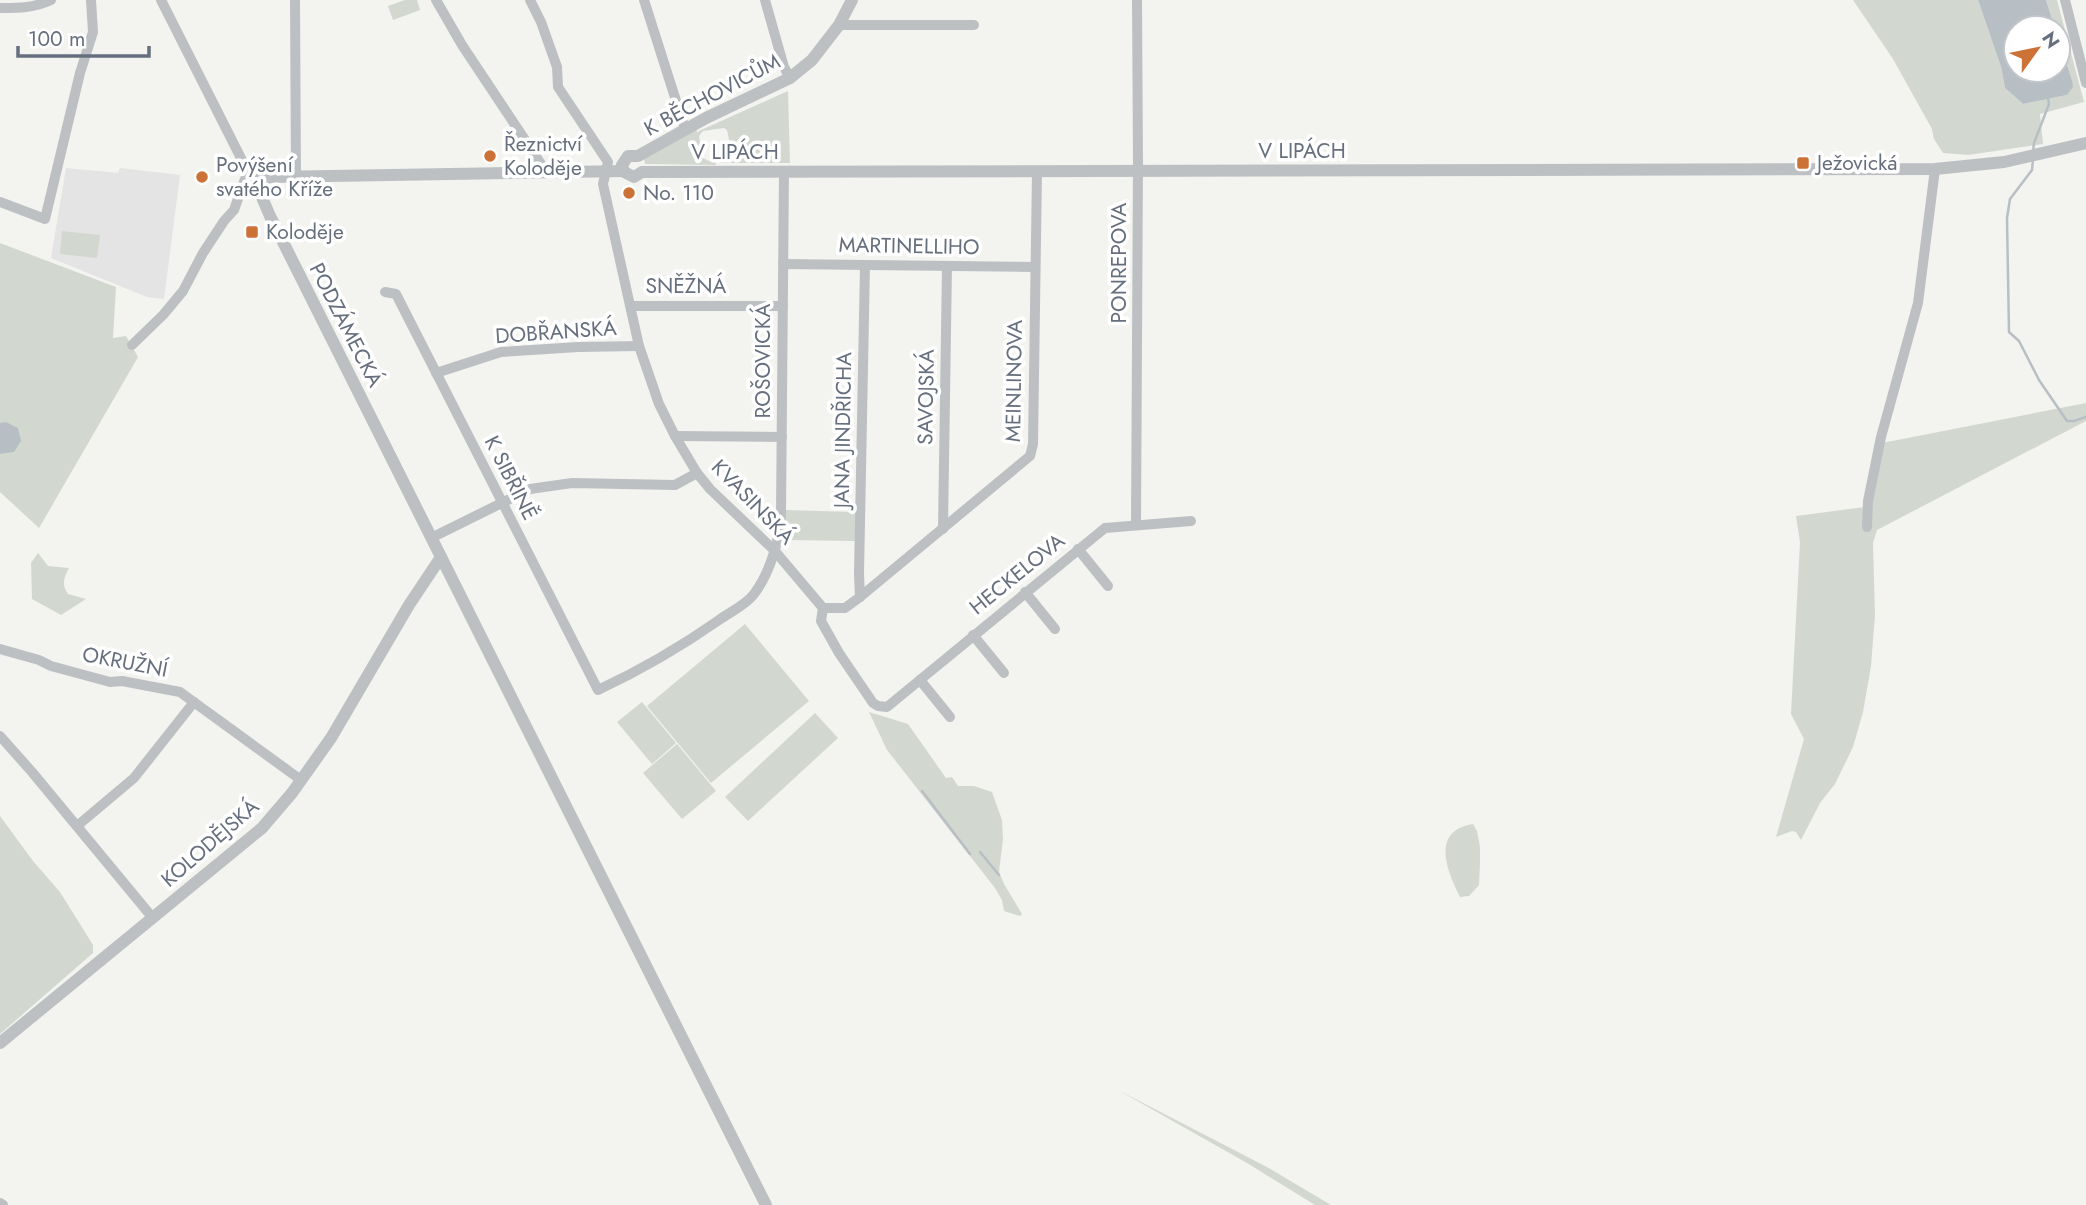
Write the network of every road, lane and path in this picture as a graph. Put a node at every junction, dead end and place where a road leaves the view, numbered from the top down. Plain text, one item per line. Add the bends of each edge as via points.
1 (1, 0) edge
2 (51, 0) edge
3 (91, 0) edge
4 (161, 0) edge
5 (295, 0) edge
6 (436, 0) edge
7 (530, 0) edge
8 (644, 0) edge
9 (765, 0) edge
10 (852, 0) edge
11 (1137, 0) edge
12 (2065, 0) edge
13 (0, 10) edge
14 (839, 25) junction
15 (974, 26) dead end
16 (2081, 41) edge
17 (790, 78) junction
18 (2086, 83) edge
19 (685, 129) junction
20 (2086, 143) edge
21 (638, 156) junction
22 (1936, 169) junction
23 (616, 170) junction
24 (1037, 171) junction
25 (642, 172) junction
26 (784, 172) junction
27 (1138, 172) junction
28 (547, 173) junction
29 (249, 174) junction
30 (296, 177) junction
31 (260, 182) junction
32 (0, 202) edge
33 (783, 264) junction
34 (865, 265) junction
35 (947, 266) junction
36 (1035, 267) junction
37 (384, 292) dead end
38 (631, 306) junction
39 (783, 306) junction
40 (132, 345) dead end
41 (639, 346) junction
42 (436, 373) junction
43 (675, 436) junction
44 (782, 437) junction
45 (697, 473) junction
46 (502, 501) junction
47 (1191, 521) dead end
48 (1136, 525) junction
49 (1867, 527) dead end
50 (943, 528) junction
51 (431, 538) junction
52 (1078, 549) junction
53 (774, 550) junction
54 (441, 557) junction
55 (1108, 586) dead end
56 (1026, 592) junction
57 (860, 597) junction
58 (823, 608) junction
59 (1055, 629) dead end
60 (973, 635) junction
61 (0, 649) edge
62 (1004, 673) dead end
63 (920, 680) junction
64 (598, 690) joint
65 (194, 702) junction
66 (887, 706) joint
67 (950, 717) dead end
68 (0, 736) edge
69 (301, 780) junction
70 (77, 826) junction
71 (152, 917) junction
72 (0, 1044) edge
73 (766, 1205) edge

1 - 13 street
2 - 13 street
3 - 32 street via 93,32 45,219
4 - 29 street
5 - 30 street
6 - 28 street
7 - 23 street, KVASINSKÁ via 557,68 558,87
8 - 19 street
9 - 17 street
10 - 14 street, K BĚCHOVICŮM
11 - 27 street, PONREPOVA
12 - 16 street
14 - 15 street
14 - 17 street, K BĚCHOVICŮM via 812,60
16 - 18 street
17 - 19 street, K BĚCHOVICŮM
19 - 21 street, K BĚCHOVICŮM
20 - 22 street, V LIPÁCH via 2004,162
21 - 23 street, K BĚCHOVICŮM via 628,156
21 - 25 street
22 - 27 street, V LIPÁCH
22 - 49 street via 1918,303 1881,437
23 - 25 street, V LIPÁCH via 634,177
23 - 28 street
23 - 38 street, KVASINSKÁ via 603,184
24 - 26 street, V LIPÁCH
24 - 27 street, V LIPÁCH
24 - 36 street, MEINLINOVA
25 - 26 street, V LIPÁCH
26 - 33 street, ROŠOVICKÁ
27 - 48 street, PONREPOVA
28 - 30 street
29 - 31 street
29 - 40 street via 234,210 183,291
30 - 31 street via 270,177
31 - 51 street, PODZÁMECKÁ via 270,216
33 - 34 street, MARTINELLIHO
33 - 39 street, ROŠOVICKÁ
34 - 35 street, MARTINELLIHO
34 - 57 street, JANA JINDŘICHA
35 - 36 street, MARTINELLIHO
35 - 50 street, SAVOJSKÁ
36 - 50 street, MEINLINOVA via 1032,452 1027,461
37 - 42 street, K SIBŘINĚ via 396,294
38 - 39 street, SNĚŽNÁ
38 - 41 street, KVASINSKÁ
39 - 44 street, ROŠOVICKÁ
41 - 42 street, DOBŘANSKÁ via 501,352
41 - 43 street, KVASINSKÁ
42 - 46 street, K SIBŘINĚ
43 - 44 street
43 - 45 street, KVASINSKÁ
44 - 53 street, ROŠOVICKÁ via 781,518
45 - 46 street via 676,485 546,485
45 - 53 street, KVASINSKÁ
46 - 51 street
46 - 64 street, K SIBŘINĚ
47 - 48 street, HECKELOVA
48 - 52 street, HECKELOVA via 1105,528
50 - 57 street, MEINLINOVA
51 - 54 street, PODZÁMECKÁ
52 - 55 street
52 - 56 street, HECKELOVA
53 - 58 street, KVASINSKÁ
53 - 64 street, ROŠOVICKÁ via 753,595 689,641
54 - 69 street, KOLODĚJSKÁ
54 - 73 street, PODZÁMECKÁ
56 - 59 street
56 - 60 street, HECKELOVA
57 - 58 street, MEINLINOVA via 845,608
58 - 66 street, KVASINSKÁ via 821,621 846,663 873,703
60 - 62 street
60 - 63 street, HECKELOVA
61 - 65 street, OKRUŽNÍ via 110,682 180,692
63 - 66 street, HECKELOVA
63 - 67 street
65 - 69 street, OKRUŽNÍ
65 - 70 street via 134,778
68 - 70 street
69 - 71 street, KOLODĚJSKÁ via 262,828
70 - 71 street
71 - 72 street, KOLODĚJSKÁ

